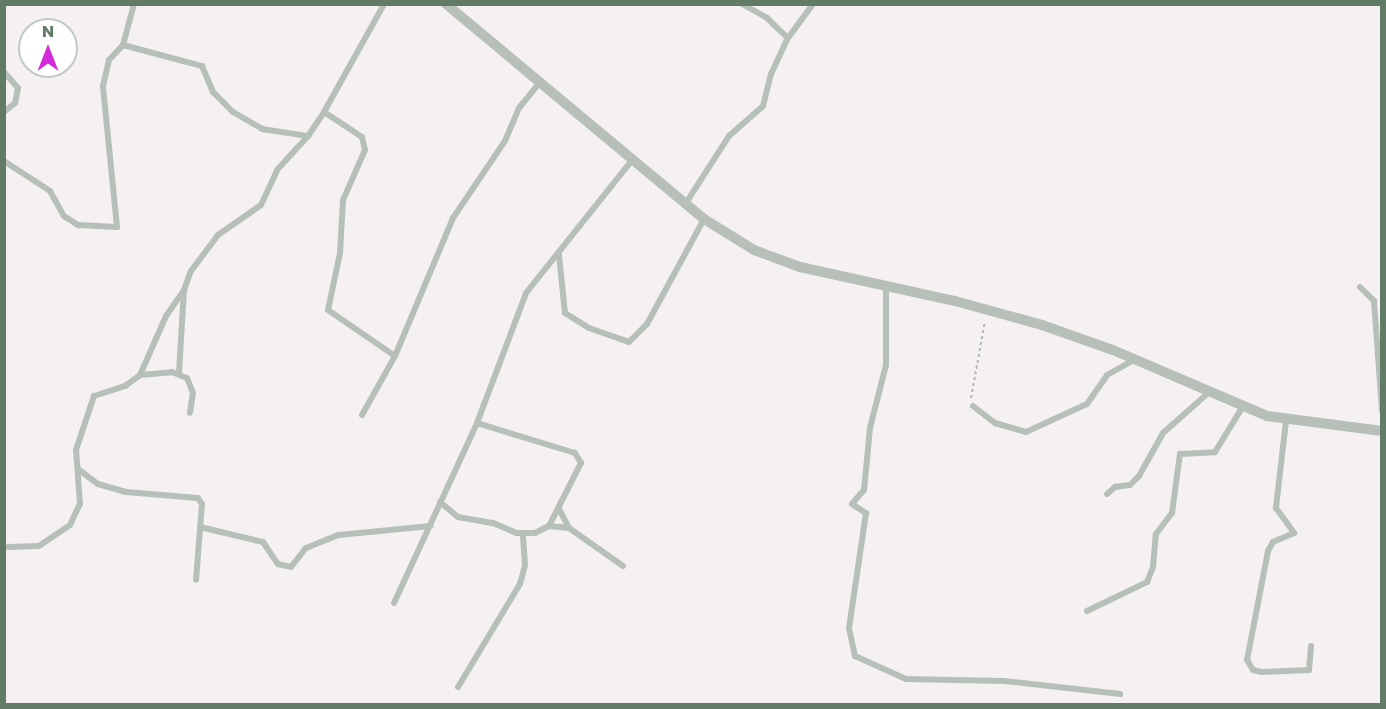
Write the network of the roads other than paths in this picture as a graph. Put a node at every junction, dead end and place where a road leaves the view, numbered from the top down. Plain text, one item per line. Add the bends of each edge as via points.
1 (134, 4) edge
2 (384, 4) edge
3 (741, 4) edge
4 (813, 4) edge
5 (450, 6) edge
6 (788, 38) junction
7 (123, 45) junction
8 (4, 72) edge
9 (542, 81) junction
10 (4, 112) edge
11 (324, 112) junction
12 (308, 136) junction
13 (633, 159) junction
14 (4, 161) edge
15 (686, 203) junction
16 (704, 219) junction
17 (559, 255) junction
18 (886, 286) junction
19 (1360, 287) dead end
20 (184, 290) junction
21 (395, 356) junction
22 (1134, 359) junction
23 (179, 373) junction
24 (140, 375) junction
25 (1208, 393) junction
26 (973, 406) road end
27 (1242, 408) junction
28 (1382, 411) edge
29 (190, 413) dead end
30 (362, 415) dead end
31 (1286, 421) junction
32 (477, 423) junction
33 (1382, 431) edge
34 (77, 469) junction
35 (1107, 494) dead end
36 (440, 502) junction
37 (559, 510) junction
38 (430, 526) junction
39 (549, 526) junction
40 (200, 527) junction
41 (569, 528) junction
42 (523, 534) junction
43 (8, 548) dead end
44 (622, 566) dead end
45 (196, 580) dead end
46 (393, 603) dead end
47 (1087, 610) dead end
48 (1311, 646) dead end
49 (459, 687) dead end
50 (1120, 694) dead end

1 - 7 street
2 - 11 street
3 - 6 street via 767,18
4 - 6 street
5 - 9 street
6 - 15 street via 771,74 763,106 729,136
7 - 12 street via 202,66 213,92 233,112 262,129
7 - 14 street via 109,60 103,86 117,227 78,225 64,216 50,191
8 - 10 street via 18,87 15,103
9 - 13 street
9 - 21 street via 519,108 504,141 453,218
11 - 12 street
11 - 21 street via 362,137 365,150 343,200 340,253 328,310
12 - 20 street via 277,170 259,208 235,221 210,243
13 - 15 street
13 - 17 street
15 - 16 street
16 - 17 street via 647,324 629,342 589,328 565,313
16 - 18 street via 723,234 786,264
17 - 32 street via 526,293
18 - 22 street via 1042,324
18 - 50 street via 886,365 870,428 864,490 852,504 866,513 849,628 855,656 906,679 1004,681
19 - 28 street via 1374,301
20 - 23 street
20 - 24 street via 166,316
21 - 30 street
22 - 25 street
22 - 26 street via 1107,375 1087,404 1026,432 995,423
23 - 24 street
23 - 29 street via 190,383
24 - 34 street via 125,386 94,396 76,450
25 - 27 street
25 - 35 street via 1163,434 1139,476 1130,485 1115,487
27 - 31 street
27 - 47 street via 1215,452 1180,454 1172,513 1156,534 1153,567 1147,582
31 - 33 street
31 - 48 street via 1276,508 1294,533 1273,542 1268,551 1247,660 1253,670 1262,672 1309,670
32 - 36 street
32 - 37 street via 580,457 581,464
34 - 40 street via 98,484 126,492 196,497 202,504
34 - 43 street via 80,504 70,525 39,546
36 - 38 street
36 - 42 street via 459,517
37 - 39 street
37 - 41 street
38 - 40 street via 339,535 306,549 291,567 278,564 263,542
38 - 46 street
39 - 41 street
39 - 42 street
40 - 45 street
41 - 44 street
42 - 49 street via 525,565 520,584

